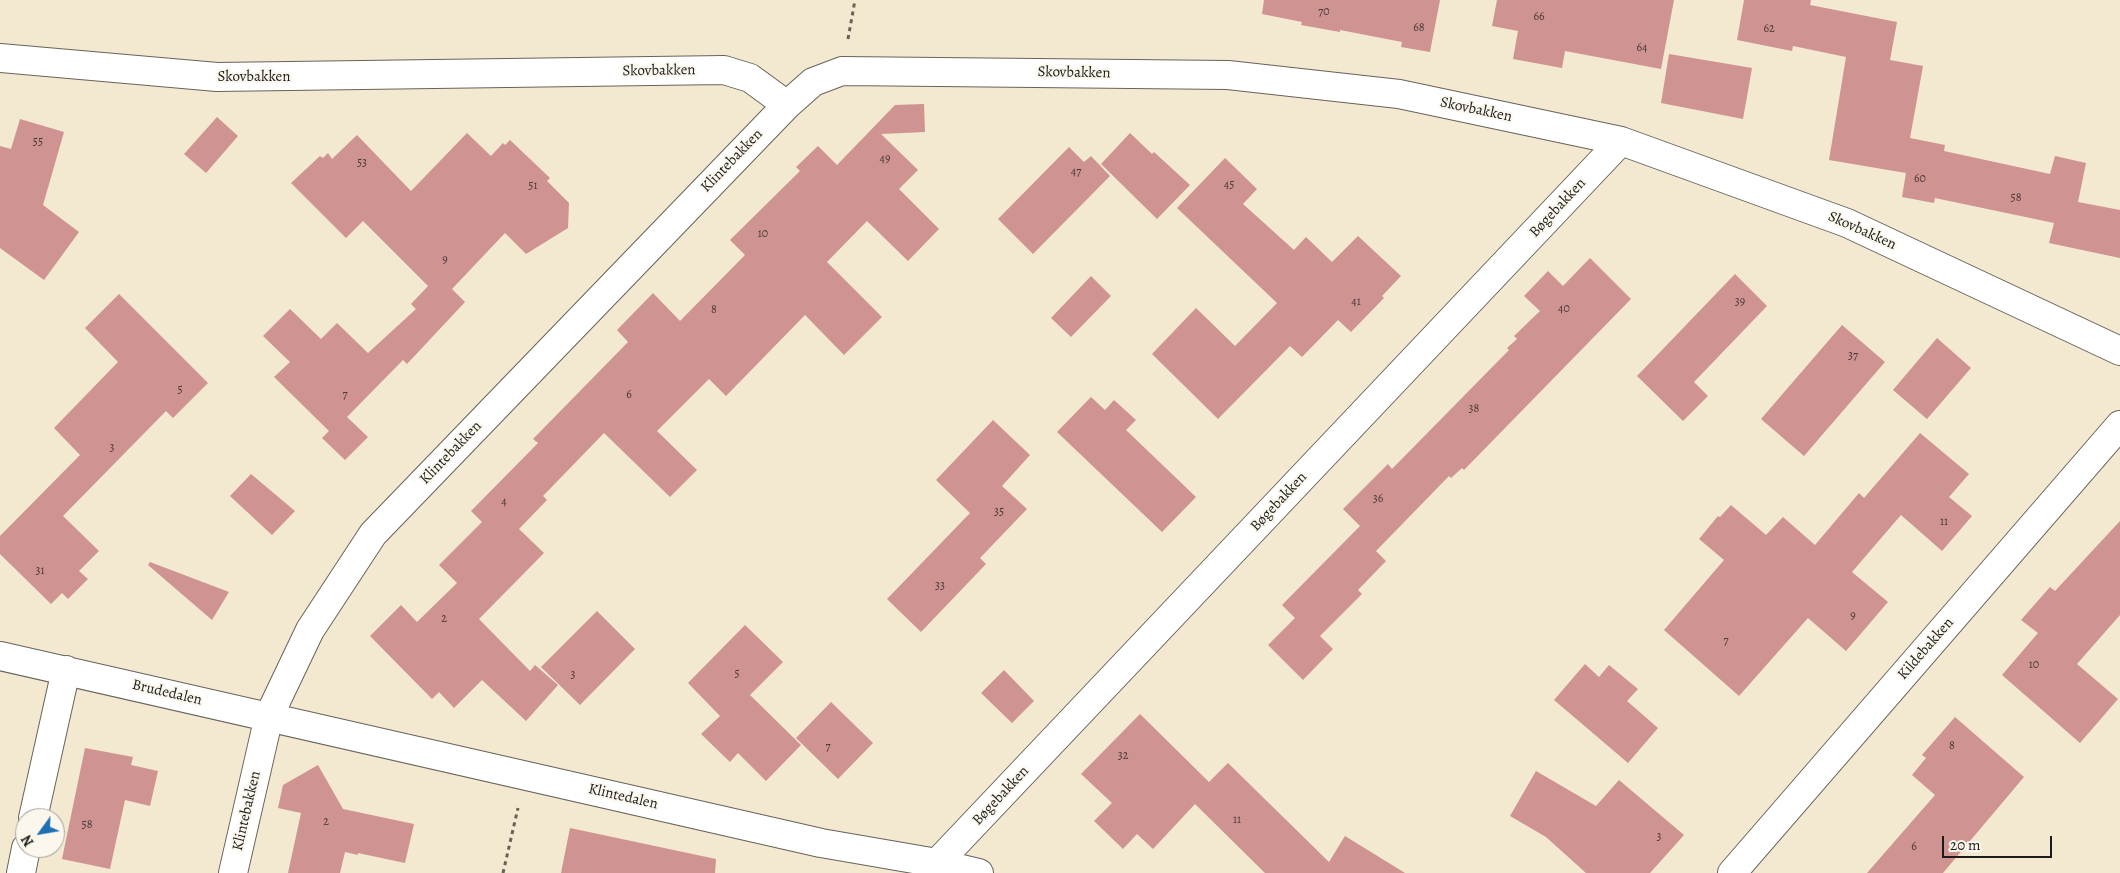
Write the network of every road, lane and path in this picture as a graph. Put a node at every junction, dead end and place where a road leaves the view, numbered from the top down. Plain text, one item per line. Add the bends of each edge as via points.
1 (0, 58) edge
2 (787, 105) junction
3 (1621, 141) junction
4 (2120, 351) edge
5 (2120, 425) edge
6 (0, 656) edge
7 (66, 670) junction
8 (269, 716) junction
9 (526, 774) junction
10 (35, 808) edge
11 (24, 858) edge
12 (937, 863) junction
13 (21, 873) edge
14 (233, 873) edge
15 (503, 873) edge
16 (979, 873) edge
17 (1732, 873) edge

1 - 2 street, Skovbakken via 217,78 724,70 750,78
2 - 3 street, Skovbakken via 813,82 842,71 1228,75 1399,94
2 - 8 street, Klintebakken via 373,534 310,630
3 - 4 street, Skovbakken via 1848,222
3 - 12 street, Bøgebakken
5 - 17 street, Kildebakken
6 - 7 street, Brudedalen
7 - 8 street, Brudedalen
7 - 10 street
8 - 9 street, Klintedalen
8 - 14 street, Klintebakken
9 - 12 street, Klintedalen via 821,843
9 - 15 path
11 - 13 street
12 - 16 street, Klintedalen

